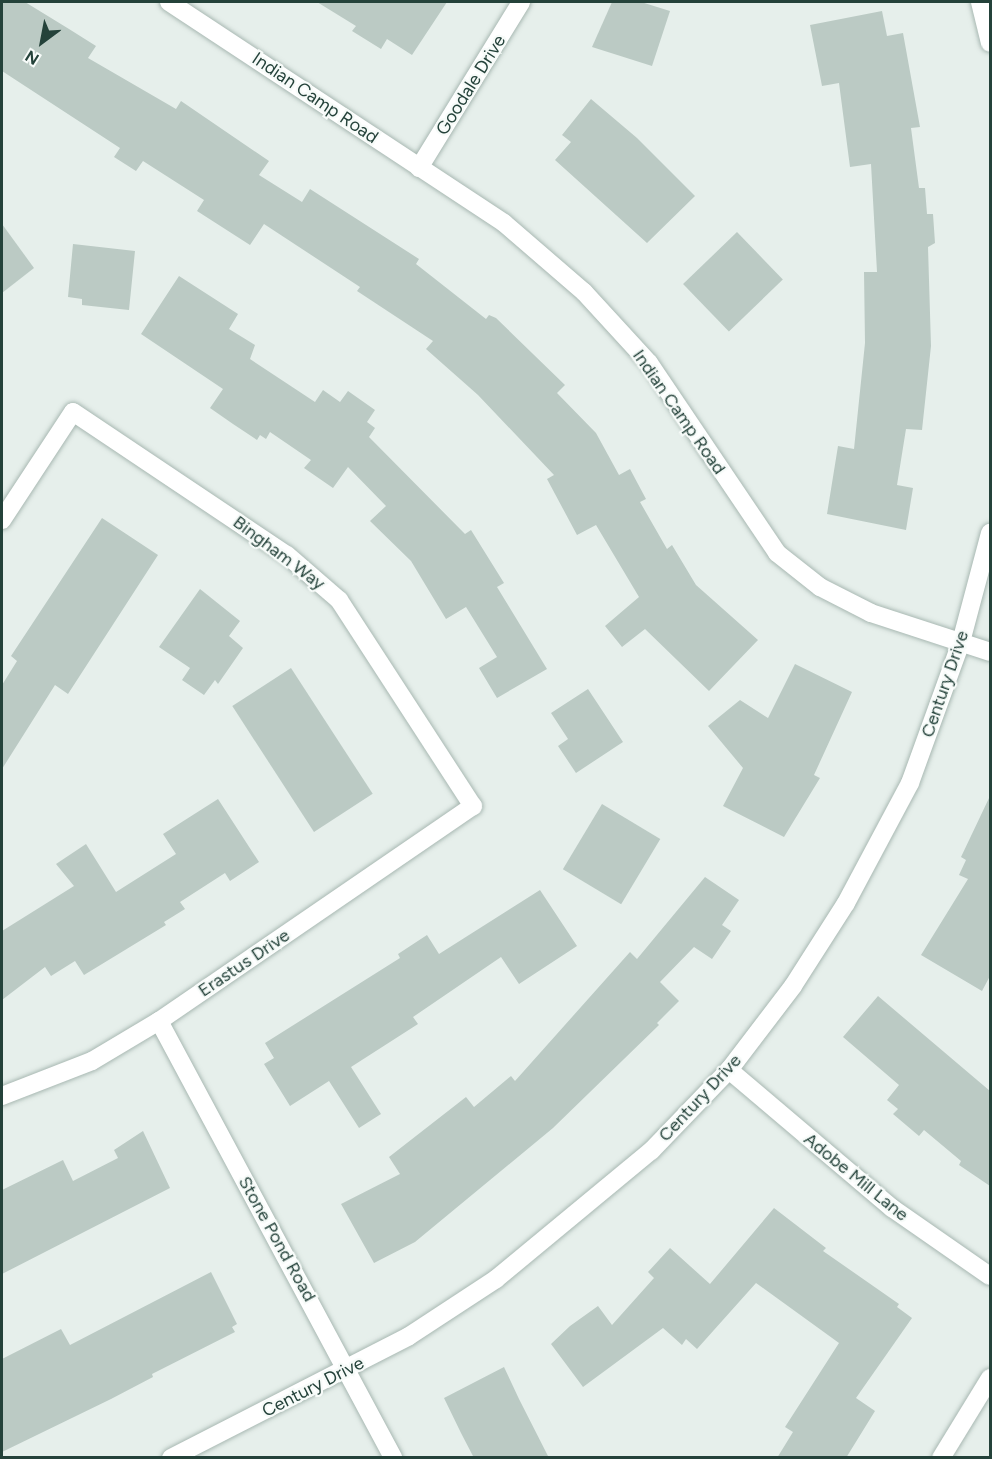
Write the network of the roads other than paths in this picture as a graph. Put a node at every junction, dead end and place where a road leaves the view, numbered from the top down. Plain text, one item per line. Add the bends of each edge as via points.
1 (169, 2) edge
2 (520, 2) edge
3 (980, 2) edge
4 (990, 43) edge
5 (419, 168) junction
6 (2, 520) edge
7 (990, 533) edge
8 (961, 642) junction
9 (990, 652) edge
10 (472, 806) joint
11 (159, 1021) junction
12 (729, 1070) junction
13 (2, 1096) edge
14 (990, 1276) edge
15 (349, 1370) junction
16 (990, 1378) edge
17 (171, 1458) edge
18 (393, 1458) edge
19 (941, 1458) edge

1 - 5 street, Indian Camp Road
2 - 5 street, Goodale Drive
3 - 4 street
5 - 8 street, Indian Camp Road via 504,223 584,292 649,363 777,553 820,587 871,613
6 - 10 street, Bingham Way via 73,412 287,555 339,600
7 - 8 street, Century Drive
8 - 9 street, Indian Camp Road
8 - 12 street, Century Drive via 910,783 846,903 794,986
10 - 11 street, Erastus Drive
11 - 13 street, Erastus Drive via 92,1061
11 - 15 street, Stone Pond Road
12 - 14 street, Adobe Mill Lane via 892,1209
12 - 15 street, Century Drive via 651,1151 496,1279
15 - 17 street, Century Drive
15 - 18 street, Stone Pond Road
16 - 19 street

